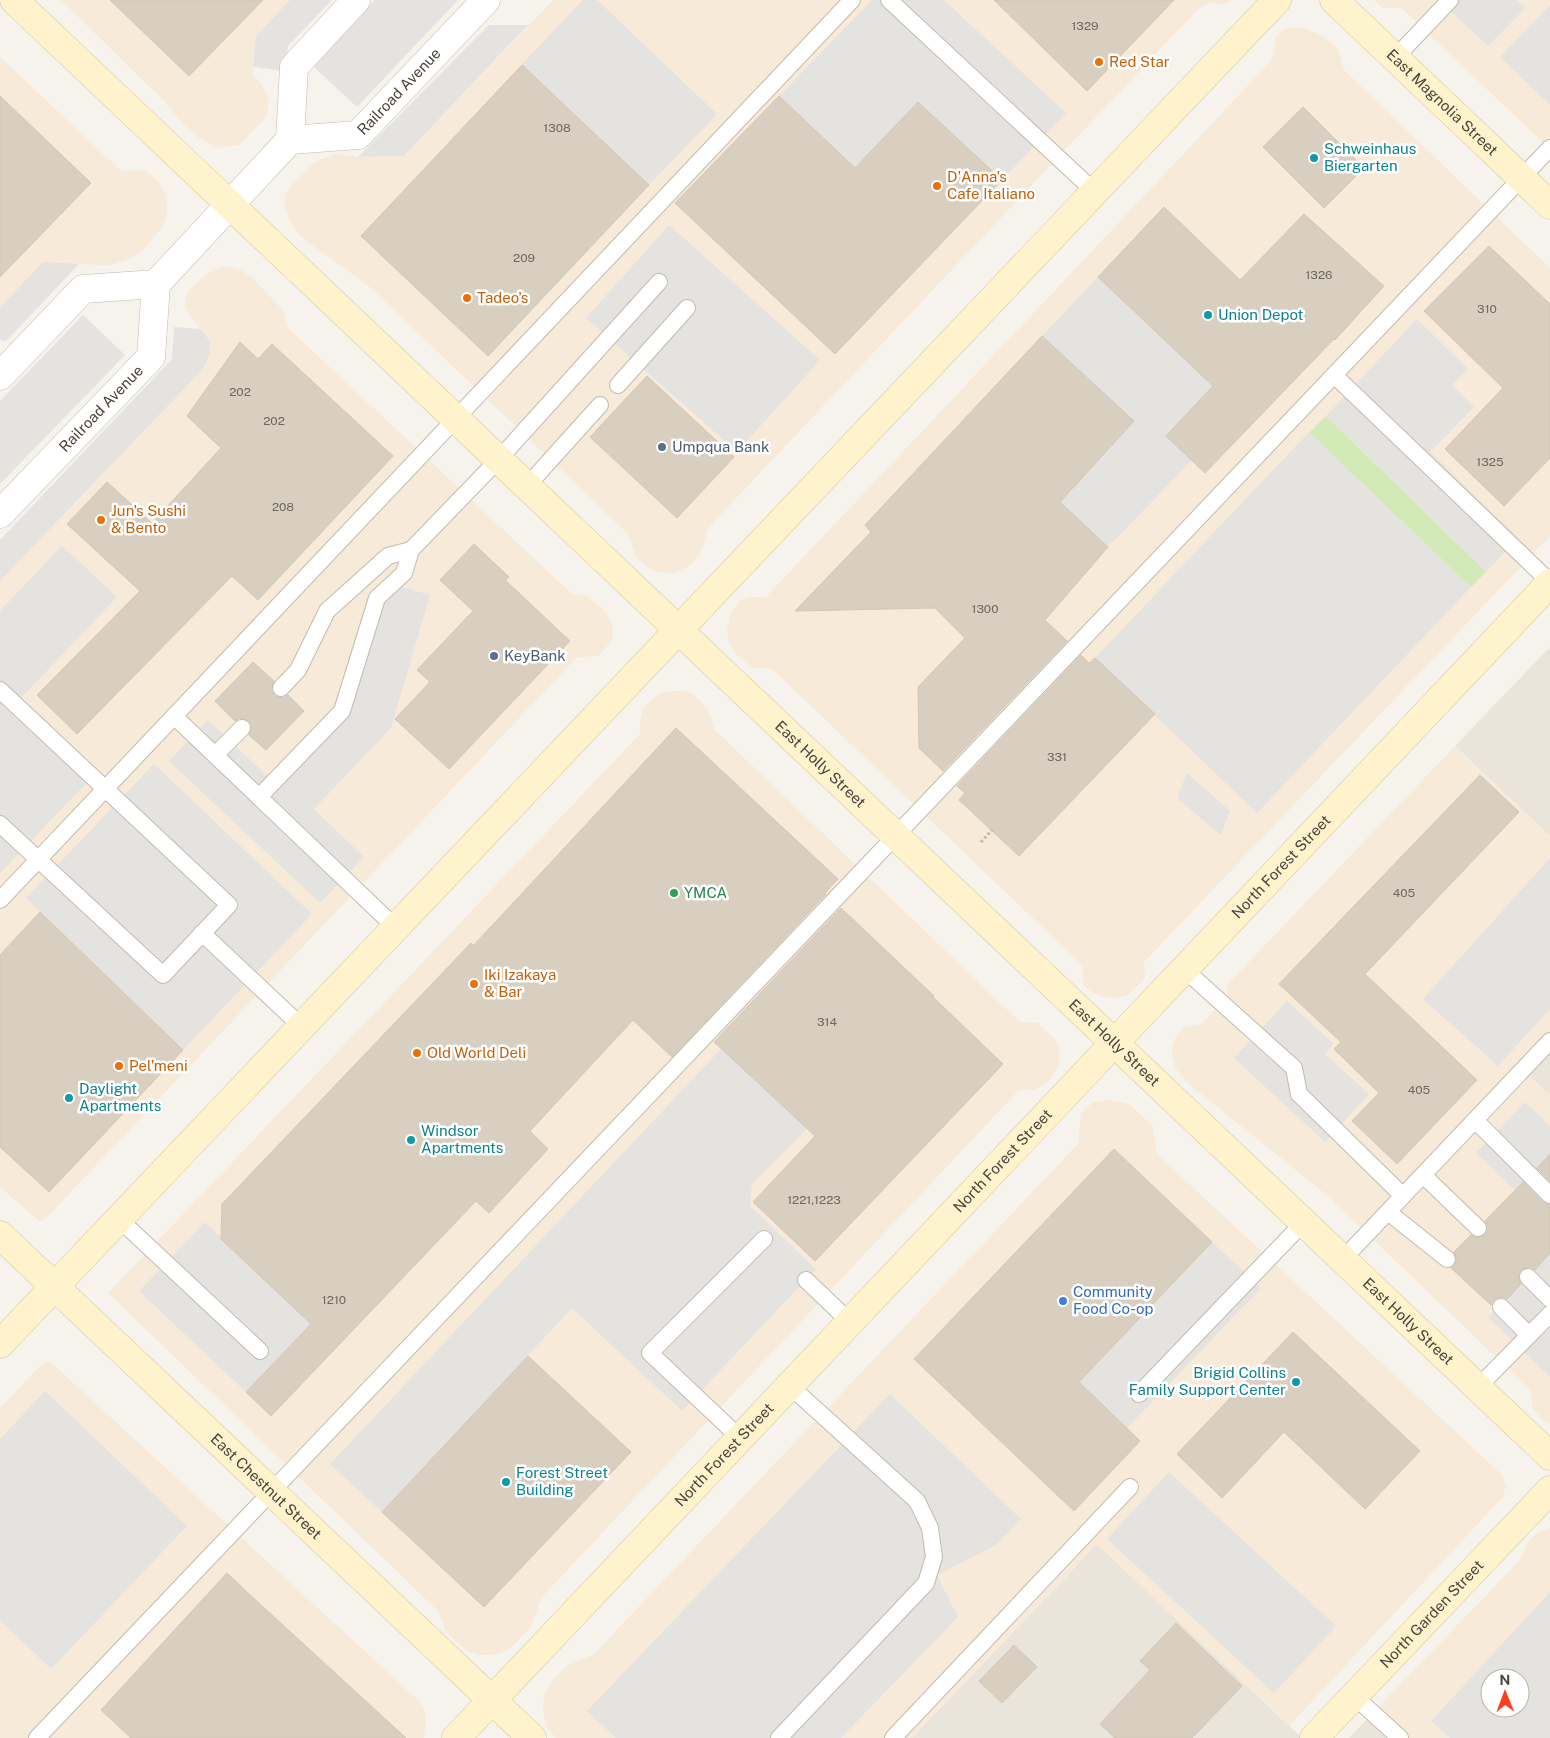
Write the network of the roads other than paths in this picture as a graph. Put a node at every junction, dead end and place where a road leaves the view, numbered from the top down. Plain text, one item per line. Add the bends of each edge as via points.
1 (9, 0) edge
2 (14, 0) edge
3 (356, 0) edge
4 (486, 0) edge
5 (852, 0) edge
6 (889, 0) edge
7 (1277, 0) edge
8 (1334, 0) edge
9 (1450, 0) edge
10 (0, 10) edge
11 (1395, 58) junction
12 (290, 140) junction
13 (1550, 148) edge
14 (1521, 178) junction
15 (1094, 192) junction
16 (230, 204) junction
17 (1550, 205) edge
18 (660, 282) dead end
19 (156, 284) junction
20 (688, 308) dead end
21 (1334, 375) junction
22 (0, 376) edge
23 (618, 385) dead end
24 (600, 405) dead end
25 (456, 419) junction
26 (499, 460) junction
27 (527, 486) junction
28 (0, 514) edge
29 (411, 550) junction
30 (1550, 583) edge
31 (679, 630) junction
32 (281, 688) dead end
33 (0, 690) edge
34 (174, 716) junction
35 (242, 728) dead end
36 (215, 755) junction
37 (106, 788) junction
38 (259, 797) junction
39 (0, 824) edge
40 (896, 836) junction
41 (38, 859) junction
42 (0, 900) edge
43 (395, 928) junction
44 (202, 933) junction
45 (1184, 969) junction
46 (302, 1026) junction
47 (1550, 1041) edge
48 (1114, 1043) junction
49 (1474, 1120) junction
50 (1422, 1175) junction
51 (1550, 1194) edge
52 (1403, 1196) junction
53 (1388, 1212) junction
54 (119, 1219) junction
55 (1304, 1222) junction
56 (1478, 1228) dead end
57 (0, 1235) edge
58 (764, 1239) dead end
59 (1343, 1259) junction
60 (1447, 1259) dead end
61 (1528, 1277) dead end
62 (806, 1280) dead end
63 (54, 1286) junction
64 (1550, 1299) edge
65 (1501, 1306) dead end
66 (1550, 1314) edge
67 (850, 1322) junction
68 (1529, 1336) junction
69 (0, 1344) edge
70 (260, 1351) dead end
71 (790, 1386) junction
72 (1478, 1387) junction
73 (1139, 1394) dead end
74 (740, 1438) junction
75 (1550, 1456) edge
76 (1130, 1487) dead end
77 (1550, 1490) edge
78 (271, 1492) junction
79 (1354, 1696) junction
80 (492, 1701) junction
81 (37, 1738) edge
82 (456, 1738) edge
83 (532, 1738) edge
84 (779, 1738) edge
85 (893, 1738) edge
86 (1314, 1738) edge
87 (1400, 1738) edge

1 - 10 lane
2 - 16 main road, East Holly Street
3 - 12 street via 294,67
4 - 12 street, Railroad Avenue via 358,135
5 - 25 lane
6 - 15 lane
7 - 15 main road
8 - 11 main road, East Magnolia Street
9 - 11 lane
11 - 14 main road, East Magnolia Street
12 - 16 street
13 - 14 lane
14 - 17 main road, East Magnolia Street
14 - 21 lane
15 - 31 main road
16 - 19 street
16 - 25 main road, East Holly Street
18 - 26 lane
19 - 22 street via 83,289
19 - 28 street, Railroad Avenue via 151,357
20 - 23 lane
21 - 30 lane
21 - 40 lane
24 - 27 lane
25 - 26 main road, East Holly Street
25 - 34 lane
26 - 27 main road, East Holly Street
26 - 29 lane
27 - 31 main road, East Holly Street
29 - 32 lane via 388,556 327,611 298,670
29 - 38 lane via 404,572 377,598 342,711
30 - 45 main road, North Forest Street
31 - 40 main road, East Holly Street
31 - 43 main road
33 - 37 lane
34 - 36 lane
34 - 37 lane
35 - 36 lane
36 - 38 lane
37 - 41 lane
37 - 44 lane via 229,905
38 - 43 lane
39 - 41 lane
40 - 48 main road, East Holly Street
40 - 78 lane
41 - 42 lane
41 - 44 lane via 163,975
43 - 46 main road
44 - 46 lane
45 - 48 main road, North Forest Street
45 - 52 lane via 1294,1068 1299,1094
46 - 54 main road
47 - 49 lane
48 - 55 main road, East Holly Street
48 - 67 main road, North Forest Street
49 - 50 lane
49 - 51 lane
50 - 52 lane
50 - 56 lane
52 - 53 lane
53 - 59 lane
53 - 60 lane
54 - 63 main road
54 - 70 lane
55 - 59 main road, East Holly Street
55 - 73 lane
57 - 63 main road, East Chestnut Street
58 - 74 lane via 650,1353
59 - 72 main road, East Holly Street
61 - 64 lane
62 - 67 lane
63 - 69 main road
63 - 78 main road, East Chestnut Street
65 - 68 lane
66 - 68 lane
67 - 71 main road, North Forest Street
68 - 72 lane
71 - 74 main road, North Forest Street
71 - 84 lane via 917,1500 930,1528 934,1557 926,1583
72 - 75 main road, East Holly Street
74 - 80 main road, North Forest Street
76 - 85 lane
77 - 79 main road, North Garden Street
78 - 80 main road, East Chestnut Street
78 - 81 lane
79 - 86 main road, North Garden Street
79 - 87 lane
80 - 82 main road, North Forest Street
80 - 83 main road, East Chestnut Street

